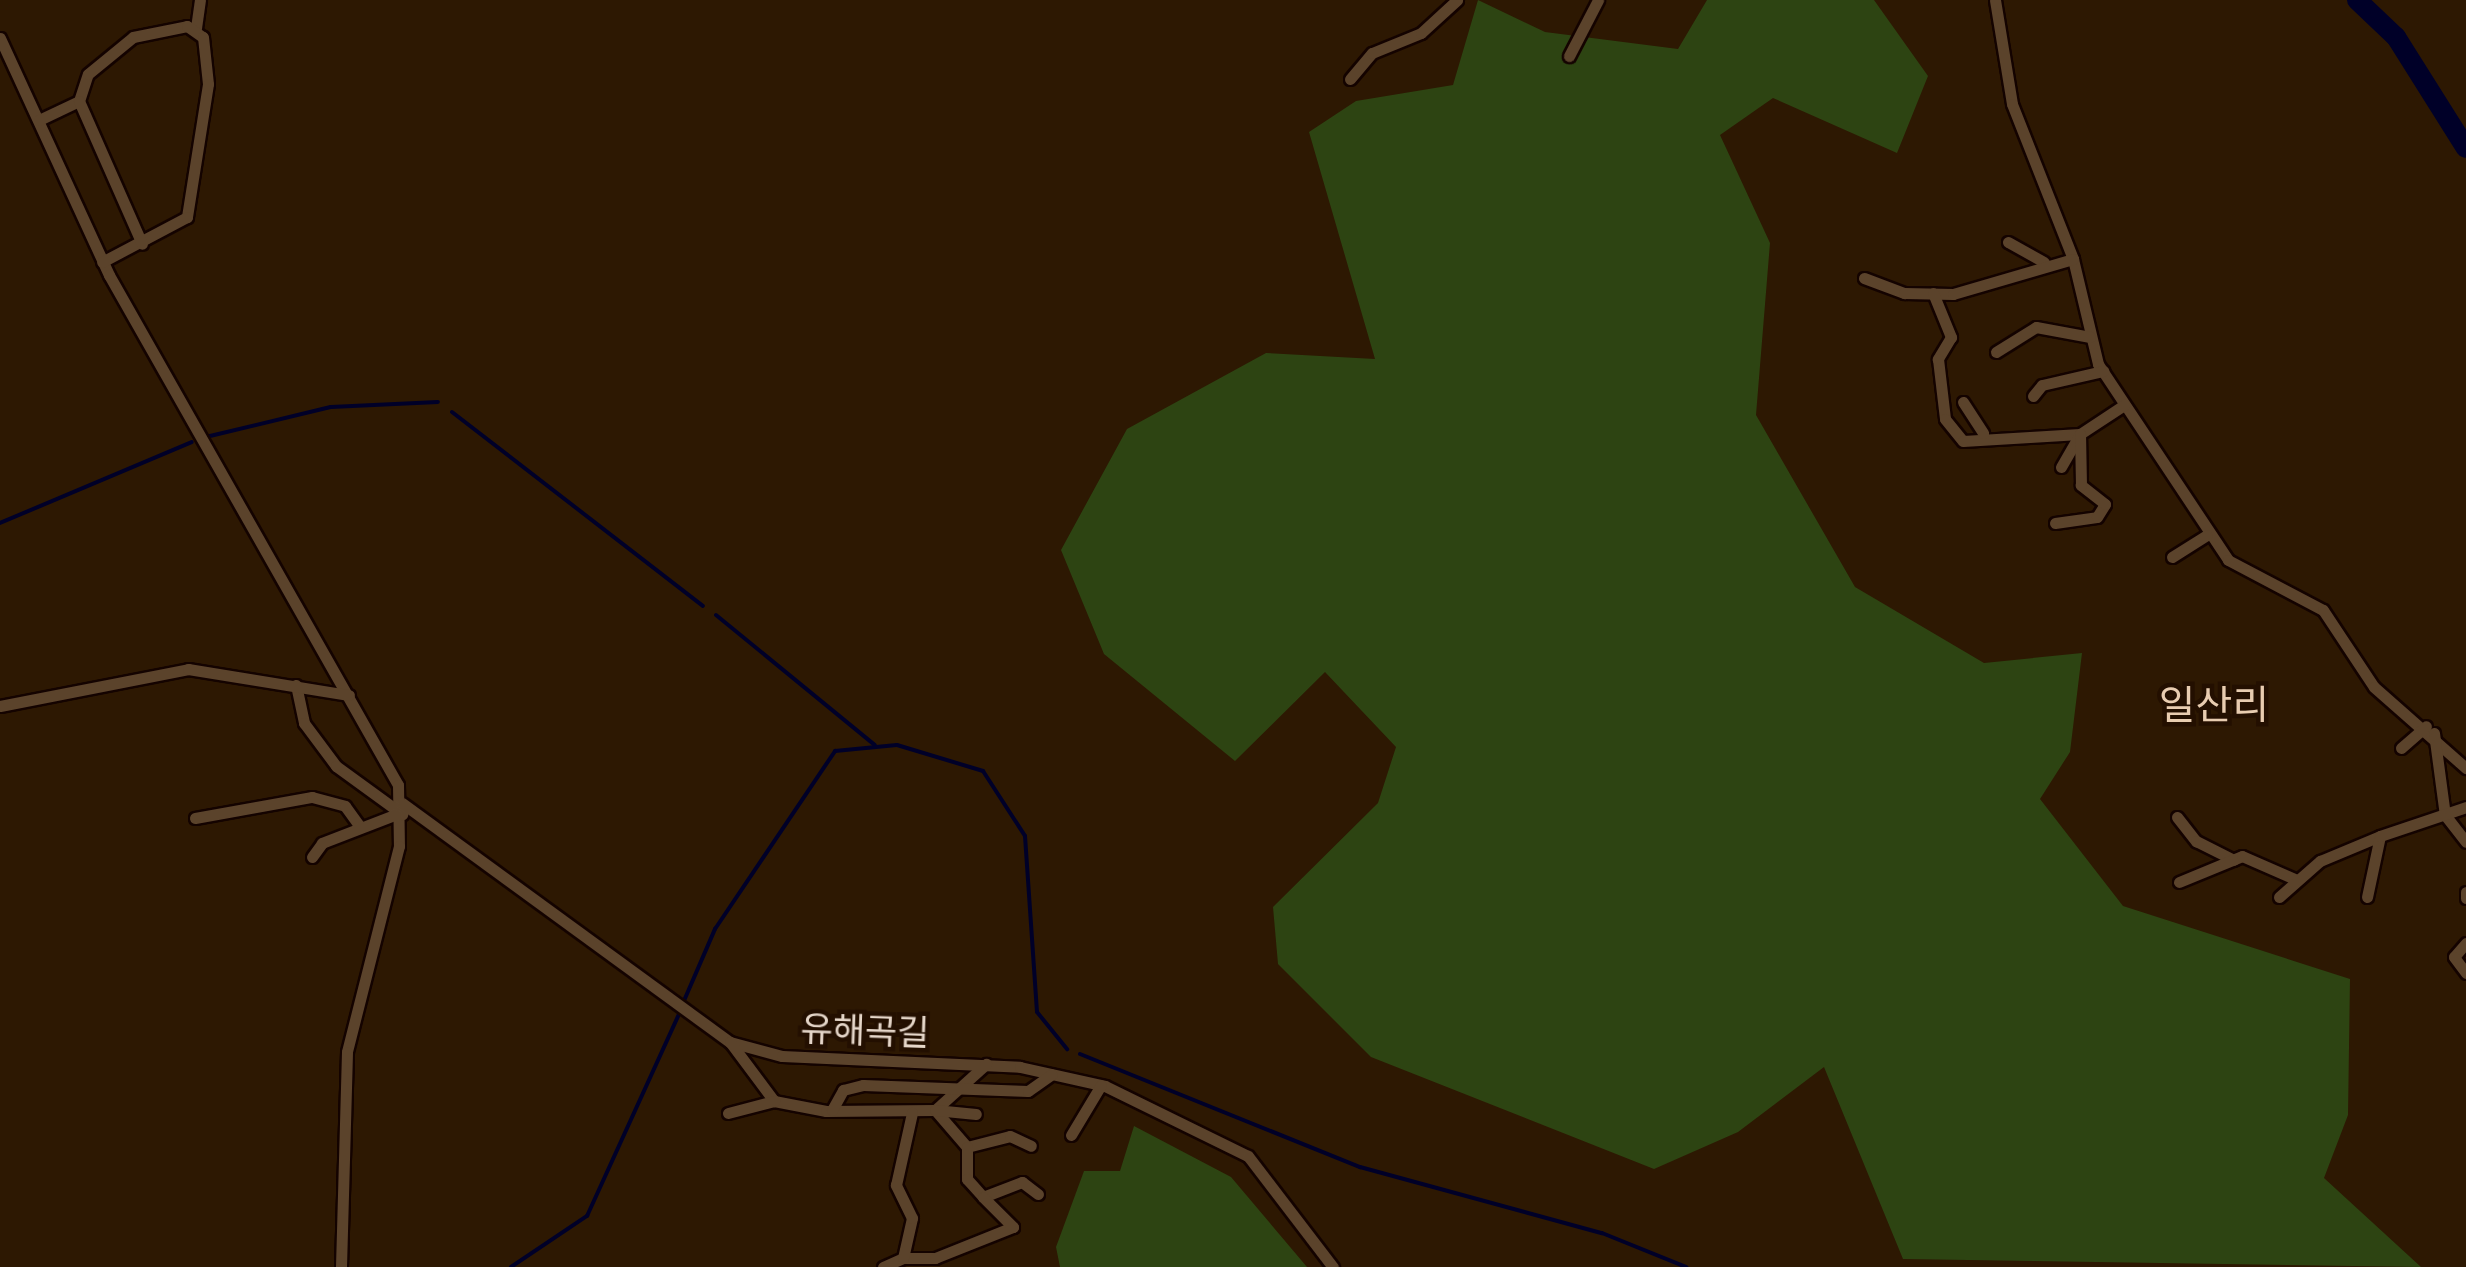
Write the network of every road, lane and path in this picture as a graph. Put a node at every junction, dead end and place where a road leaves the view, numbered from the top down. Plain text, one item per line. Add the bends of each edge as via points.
1 (200, 0) edge
2 (1456, 0) edge
3 (1598, 0) edge
4 (1995, 0) edge
5 (196, 28) junction
6 (0, 38) edge
7 (1568, 56) dead end
8 (1350, 78) dead end
9 (78, 100) junction
10 (39, 120) junction
11 (2008, 242) dead end
12 (142, 244) junction
13 (2073, 259) junction
14 (102, 262) junction
15 (2044, 262) junction
16 (1864, 278) dead end
17 (1933, 293) junction
18 (2090, 337) junction
19 (1996, 352) dead end
20 (2103, 371) junction
21 (2032, 396) dead end
22 (1964, 402) dead end
23 (2124, 405) junction
24 (1983, 433) junction
25 (2080, 434) junction
26 (2061, 467) dead end
27 (2055, 523) dead end
28 (2207, 535) junction
29 (2172, 557) dead end
30 (296, 685) junction
31 (349, 695) junction
32 (0, 706) edge
33 (2430, 730) junction
34 (2401, 748) dead end
35 (2466, 768) edge
36 (2466, 806) edge
37 (402, 808) junction
38 (2445, 815) junction
39 (2178, 817) dead end
40 (196, 818) dead end
41 (360, 825) junction
42 (2380, 836) junction
43 (2466, 842) edge
44 (312, 857) dead end
45 (2234, 860) junction
46 (2296, 880) junction
47 (2179, 882) dead end
48 (2366, 897) dead end
49 (2278, 898) dead end
50 (2466, 943) edge
51 (2466, 974) edge
52 (730, 1042) junction
53 (986, 1064) junction
54 (1052, 1074) junction
55 (959, 1085) junction
56 (1101, 1085) junction
57 (774, 1100) junction
58 (832, 1110) junction
59 (935, 1110) junction
60 (728, 1113) dead end
61 (912, 1113) junction
62 (976, 1114) dead end
63 (1071, 1134) dead end
64 (967, 1146) junction
65 (1031, 1146) dead end
66 (1038, 1194) dead end
67 (983, 1197) junction
68 (903, 1258) junction
69 (934, 1262) edge
70 (340, 1267) edge
71 (883, 1267) edge
72 (1333, 1267) edge

1 - 5 street
2 - 8 street via 1420,32 1372,54
3 - 7 street
4 - 13 street via 2012,104
5 - 9 street via 133,37 88,74
5 - 12 street via 208,84 190,205 180,226
6 - 10 street
9 - 10 street
9 - 12 street
10 - 14 street
11 - 15 street
12 - 14 street
13 - 15 street
13 - 18 street
14 - 31 street
15 - 17 street
16 - 17 street
17 - 24 street via 1951,337 1938,359 1945,420 1962,440
18 - 19 street via 2036,327
18 - 20 street
20 - 21 street via 2042,385
20 - 23 street
22 - 24 street
23 - 25 street
23 - 28 street
24 - 25 street
25 - 26 street
25 - 27 street via 2081,485 2105,504 2097,517
28 - 29 street
28 - 33 street via 2228,560 2323,610 2374,687
30 - 31 street
30 - 32 street via 188,669
30 - 37 street, 유해곡길 via 304,724 336,766
31 - 37 street
33 - 34 street
33 - 35 street
33 - 38 street
36 - 38 street
37 - 41 street
37 - 52 street, 유해곡길 via 656,996
37 - 70 street via 347,1052
38 - 42 street
38 - 43 street
39 - 45 street via 2196,841
40 - 41 street via 312,797 345,806
41 - 44 street
42 - 46 street
42 - 48 street
45 - 46 street via 2278,864
45 - 47 street
46 - 49 street
50 - 51 street via 2454,958
52 - 53 street, 유해곡길 via 782,1056
52 - 57 street
53 - 54 street, 유해곡길
53 - 55 street
54 - 55 street via 1028,1091
54 - 56 street, 유해곡길
55 - 58 street via 863,1084 843,1090
55 - 59 street
56 - 63 street
56 - 72 street, 유해곡길 via 1248,1156
57 - 58 street
57 - 60 street
58 - 61 street
59 - 61 street
59 - 62 street
59 - 64 street
61 - 68 street via 896,1185 912,1218
64 - 65 street via 1010,1136
64 - 67 street via 966,1179
66 - 67 street via 1022,1182
67 - 69 street via 1013,1227
68 - 69 street
68 - 71 street

